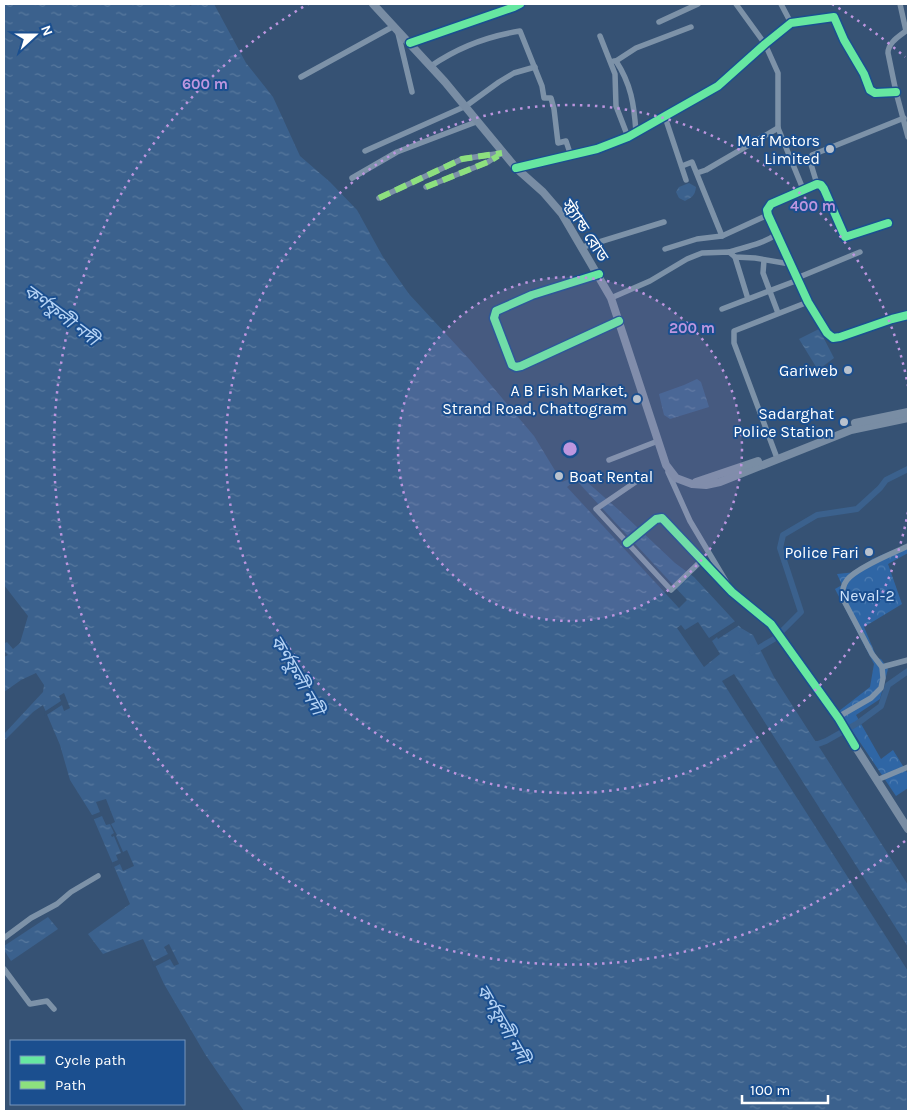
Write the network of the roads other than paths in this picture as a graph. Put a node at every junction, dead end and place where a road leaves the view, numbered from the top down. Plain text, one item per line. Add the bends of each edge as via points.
1 (373, 4) edge
2 (520, 4) edge
3 (698, 4) edge
4 (736, 4) edge
5 (781, 4) edge
6 (900, 4) edge
7 (659, 22) dead end
8 (791, 23) junction
9 (691, 27) dead end
10 (396, 28) junction
11 (907, 30) edge
12 (600, 36) dead end
13 (410, 42) junction
14 (765, 44) junction
15 (613, 62) junction
16 (431, 66) junction
17 (535, 67) junction
18 (301, 77) dead end
19 (412, 92) dead end
20 (896, 92) junction
21 (466, 106) junction
22 (665, 117) junction
23 (904, 118) junction
24 (476, 122) junction
25 (778, 128) junction
26 (636, 132) junction
27 (908, 136) edge
28 (628, 137) junction
29 (365, 151) dead end
30 (502, 153) junction
31 (571, 156) junction
32 (682, 166) junction
33 (516, 168) junction
34 (697, 173) junction
35 (352, 178) dead end
36 (686, 180) dead end
37 (817, 184) junction
38 (426, 187) dead end
39 (804, 189) junction
40 (379, 198) dead end
41 (768, 215) junction
42 (664, 222) dead end
43 (888, 223) dead end
44 (777, 234) junction
45 (722, 236) junction
46 (582, 247) junction
47 (665, 249) dead end
48 (729, 252) junction
49 (860, 252) dead end
50 (735, 257) junction
51 (764, 260) junction
52 (790, 264) junction
53 (599, 274) junction
54 (797, 279) junction
55 (769, 291) junction
56 (611, 298) junction
57 (748, 299) junction
58 (808, 302) junction
59 (722, 309) dead end
60 (778, 313) junction
61 (908, 315) edge
62 (619, 321) junction
63 (908, 412) edge
64 (908, 418) edge
65 (658, 441) junction
66 (776, 456) junction
67 (609, 460) dead end
68 (666, 465) junction
69 (637, 481) dead end
70 (626, 543) junction
71 (908, 546) edge
72 (701, 561) junction
73 (732, 592) junction
74 (908, 660) edge
75 (882, 666) junction
76 (838, 718) junction
77 (854, 746) joint
78 (908, 767) edge
79 (877, 780) junction
80 (908, 830) edge
81 (98, 876) dead end
82 (4, 938) edge
83 (4, 969) edge
84 (54, 1009) dead end

1 - 10 main road, স্ট্র্যান্ড রোড
2 - 13 street
3 - 7 street
4 - 14 street
5 - 8 street
6 - 11 street
8 - 14 street
8 - 20 street via 834,17 870,90 876,93
9 - 15 street via 636,48
10 - 13 main road, স্ট্র্যান্ড রোড
10 - 18 street
10 - 19 street
11 - 20 street via 888,47
12 - 15 street
13 - 16 main road, স্ট্র্যান্ড রোড
14 - 22 street via 718,86
14 - 25 street via 778,74
15 - 26 street via 627,78
15 - 28 street via 616,106
16 - 17 street via 465,47 520,30
16 - 21 main road, স্ট্র্যান্ড রোড
17 - 21 street via 514,73
17 - 31 street via 544,98 550,97 554,109 558,143 566,141
20 - 23 street
21 - 24 main road, স্ট্র্যান্ড রোড
21 - 29 street
22 - 26 street
22 - 32 street
23 - 27 street
23 - 37 street via 812,155 810,161
24 - 30 main road, স্ট্র্যান্ড রোড
24 - 35 street via 397,152
25 - 34 street
25 - 39 street
26 - 28 street
28 - 31 street
30 - 33 main road, স্ট্র্যান্ড রোড
30 - 38 street
30 - 40 street via 462,159
31 - 33 street
32 - 34 street via 692,162
32 - 36 street
33 - 46 main road, স্ট্র্যান্ড রোড via 562,214
34 - 45 street
37 - 39 street
37 - 43 street via 824,189 845,237
39 - 41 street via 771,204
41 - 44 street
41 - 45 street
42 - 46 street
44 - 48 street
44 - 52 street
45 - 47 street via 697,239
46 - 53 main road, স্ট্র্যান্ড রোড
48 - 50 street
48 - 56 street via 702,253
49 - 54 street
50 - 51 street
50 - 57 street
51 - 52 street
51 - 55 street via 763,273
52 - 54 street
53 - 56 main road, স্ট্র্যান্ড রোড
53 - 62 street via 532,295 496,311 494,318 512,365 521,366
54 - 55 street
54 - 58 street
55 - 57 street
55 - 60 street
56 - 62 main road, স্ট্র্যান্ড রোড
57 - 59 street
58 - 60 street
58 - 61 street via 827,334 833,338
60 - 66 street via 734,331 733,336
62 - 65 main road, স্ট্র্যান্ড রোড
63 - 66 main road via 848,425
64 - 66 main road via 851,430
65 - 67 street
65 - 68 main road, স্ট্র্যান্ড রোড
66 - 68 main road, স্ট্র্যান্ড রোড via 720,482 706,485 676,478
68 - 73 street via 690,521
69 - 70 street via 596,509
70 - 72 street via 656,519 662,518
70 - 72 street via 671,590
71 - 75 street via 862,569 849,577 844,585 843,599 872,654
72 - 73 street
73 - 76 street via 771,624
74 - 75 street
75 - 76 street via 881,688
76 - 77 street
77 - 79 main road
78 - 79 street
79 - 80 main road
81 - 82 street
83 - 84 street via 30,1004 47,1001

